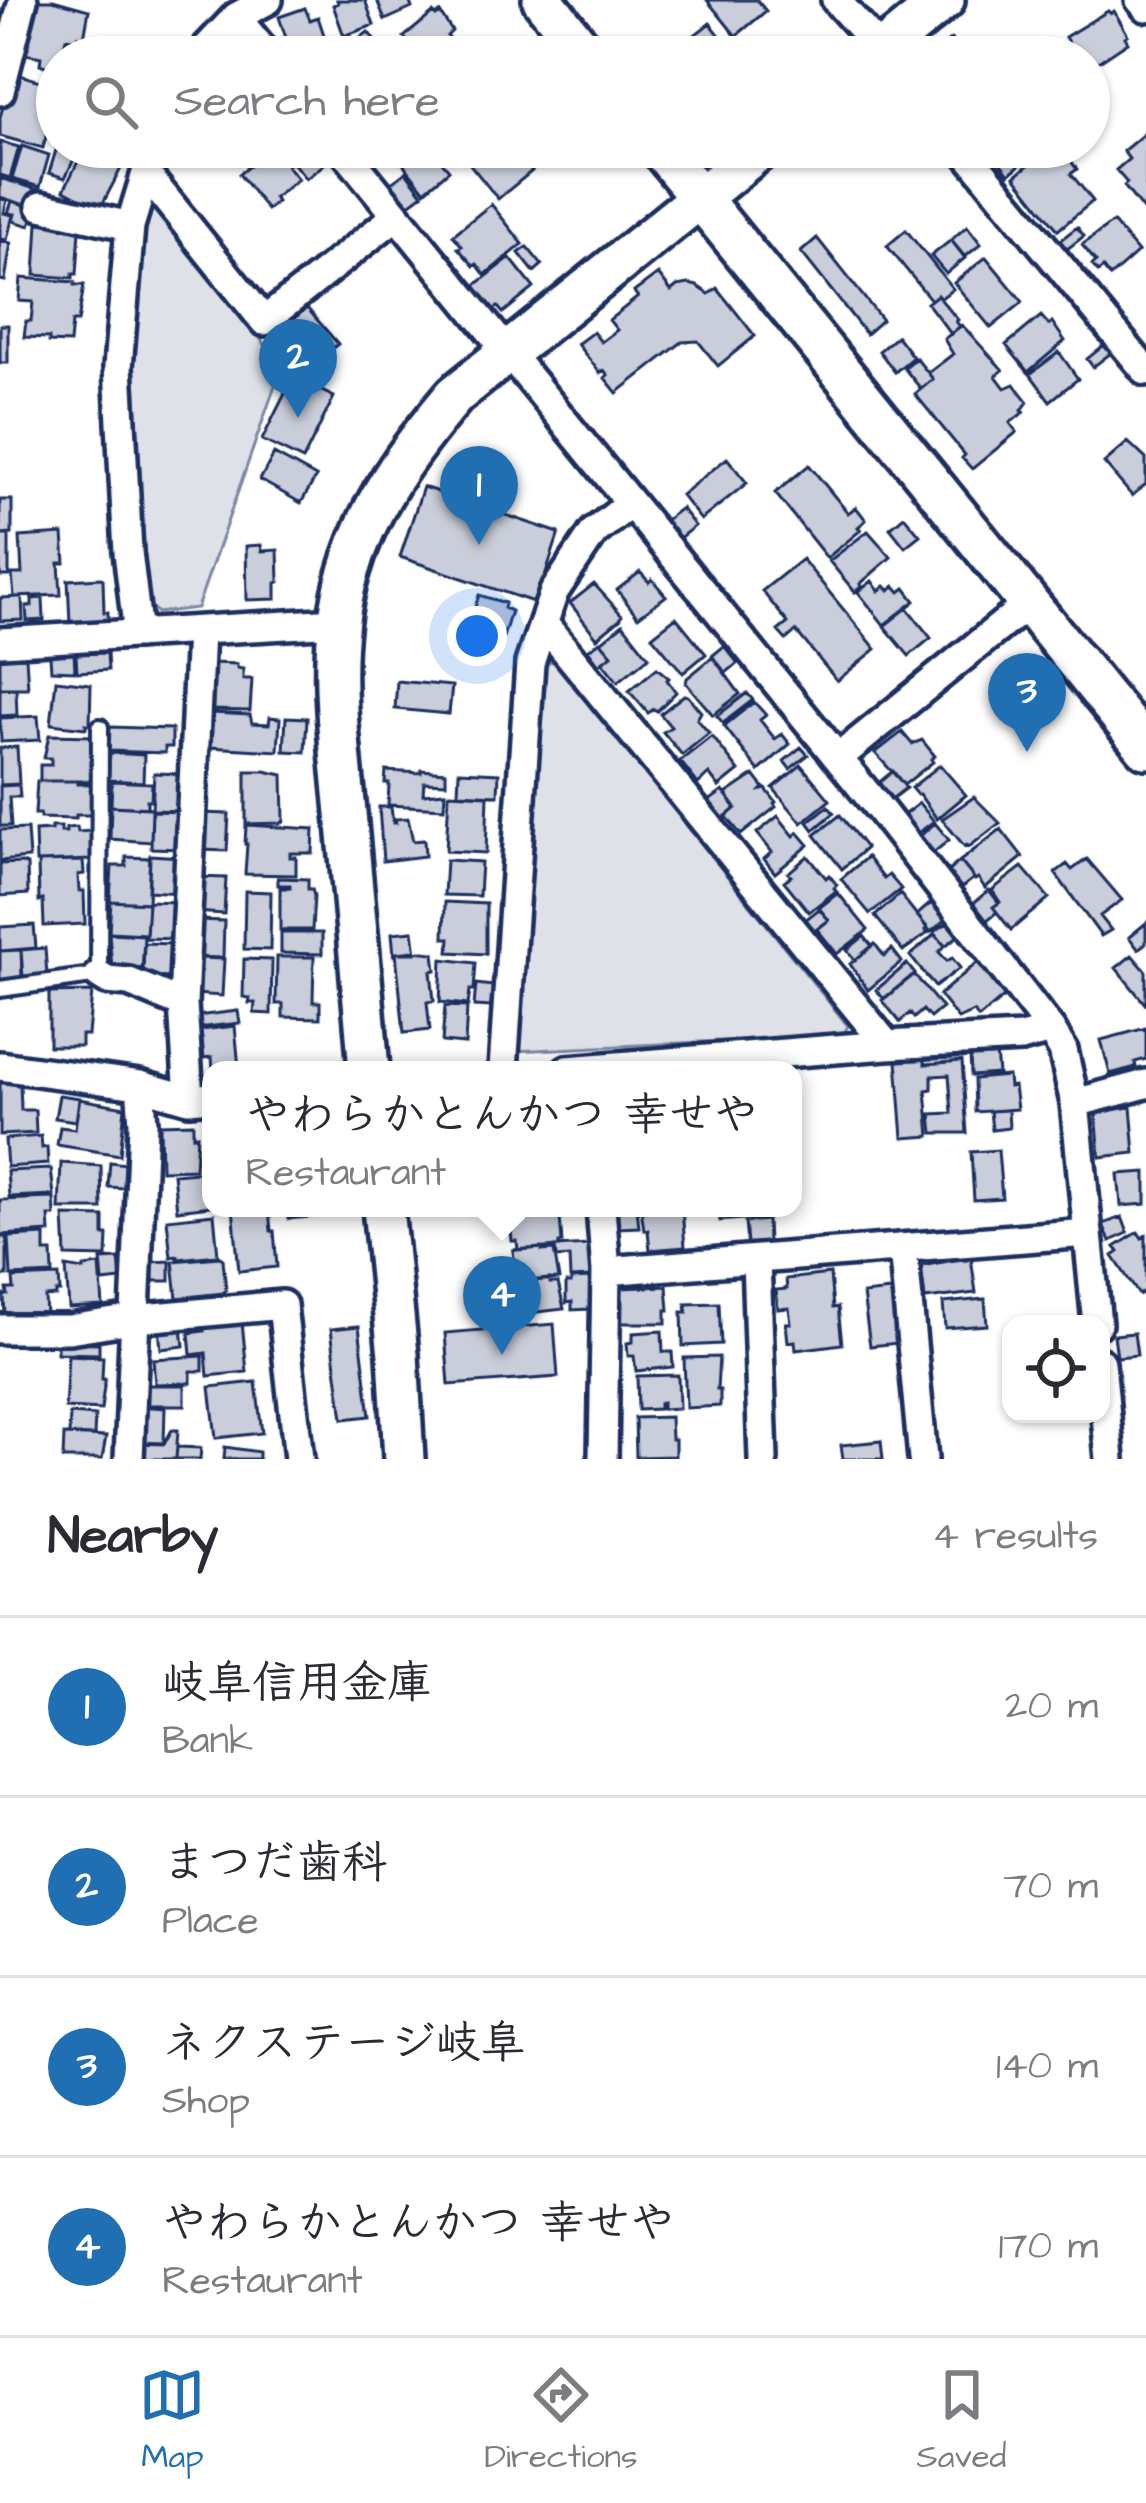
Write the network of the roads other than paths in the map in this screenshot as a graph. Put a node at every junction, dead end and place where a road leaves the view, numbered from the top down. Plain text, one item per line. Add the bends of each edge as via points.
1 (23, 0) edge
2 (268, 0) edge
3 (543, 0) edge
4 (836, 0) edge
5 (944, 0) edge
6 (1140, 0) edge
7 (1146, 7) edge
8 (236, 17) junction
9 (218, 36) edge
10 (252, 36) edge
11 (571, 36) edge
12 (865, 36) edge
13 (903, 36) edge
14 (0, 91) edge
15 (148, 168) edge
16 (156, 168) edge
17 (358, 168) edge
18 (676, 168) edge
19 (737, 168) edge
20 (979, 168) edge
21 (700, 198) junction
22 (41, 206) dead end
23 (396, 216) junction
24 (130, 226) junction
25 (507, 352) junction
26 (1146, 371) edge
27 (629, 504) junction
28 (1029, 604) junction
29 (338, 622) junction
30 (544, 623) junction
31 (200, 631) junction
32 (139, 634) junction
33 (0, 642) edge
34 (100, 727) dead end
35 (1146, 748) edge
36 (838, 758) junction
37 (99, 975) junction
38 (0, 989) edge
39 (183, 1004) junction
40 (1051, 1030) junction
41 (887, 1045) junction
42 (368, 1061) edge
43 (504, 1061) edge
44 (697, 1061) edge
45 (0, 1066) edge
46 (1146, 1084) edge
47 (140, 1085) junction
48 (200, 1098) edge
49 (1075, 1103) junction
50 (384, 1217) edge
51 (602, 1217) edge
52 (1088, 1233) junction
53 (903, 1248) junction
54 (756, 1259) junction
55 (606, 1270) junction
56 (1096, 1315) edge
57 (134, 1319) junction
58 (0, 1329) edge
59 (1107, 1423) edge
60 (129, 1459) edge
61 (299, 1459) edge
62 (404, 1459) edge
63 (603, 1459) edge
64 (763, 1459) edge
65 (923, 1459) edge
66 (1110, 1459) edge

1 - 14 street
2 - 8 street
3 - 11 street
4 - 12 street
5 - 13 street
6 - 7 street
8 - 9 street
8 - 10 street
15 - 24 street
16 - 23 street via 264,321
17 - 23 street
18 - 21 street
19 - 21 street
20 - 26 street
21 - 25 street
21 - 28 street
22 - 24 street
23 - 25 street
24 - 32 street via 118,368
25 - 27 street
25 - 29 street via 455,395 391,479 366,524
27 - 30 street via 594,532 554,592
27 - 36 street
28 - 35 street
28 - 36 street
29 - 31 street
29 - 42 street via 338,723
30 - 41 street
30 - 43 street via 530,663
31 - 32 street
31 - 39 street
32 - 33 street
34 - 37 lane
36 - 40 street
37 - 38 lane
37 - 39 street
39 - 48 street
40 - 41 street
40 - 49 street
41 - 44 street
45 - 47 street
46 - 49 street
47 - 48 street
47 - 57 street
49 - 52 street
50 - 62 street
51 - 55 street
52 - 53 street
52 - 56 street
53 - 54 street
53 - 65 street
54 - 55 street
54 - 64 street
55 - 63 street
57 - 58 street
57 - 60 street
57 - 61 street via 282,1305
59 - 66 street

